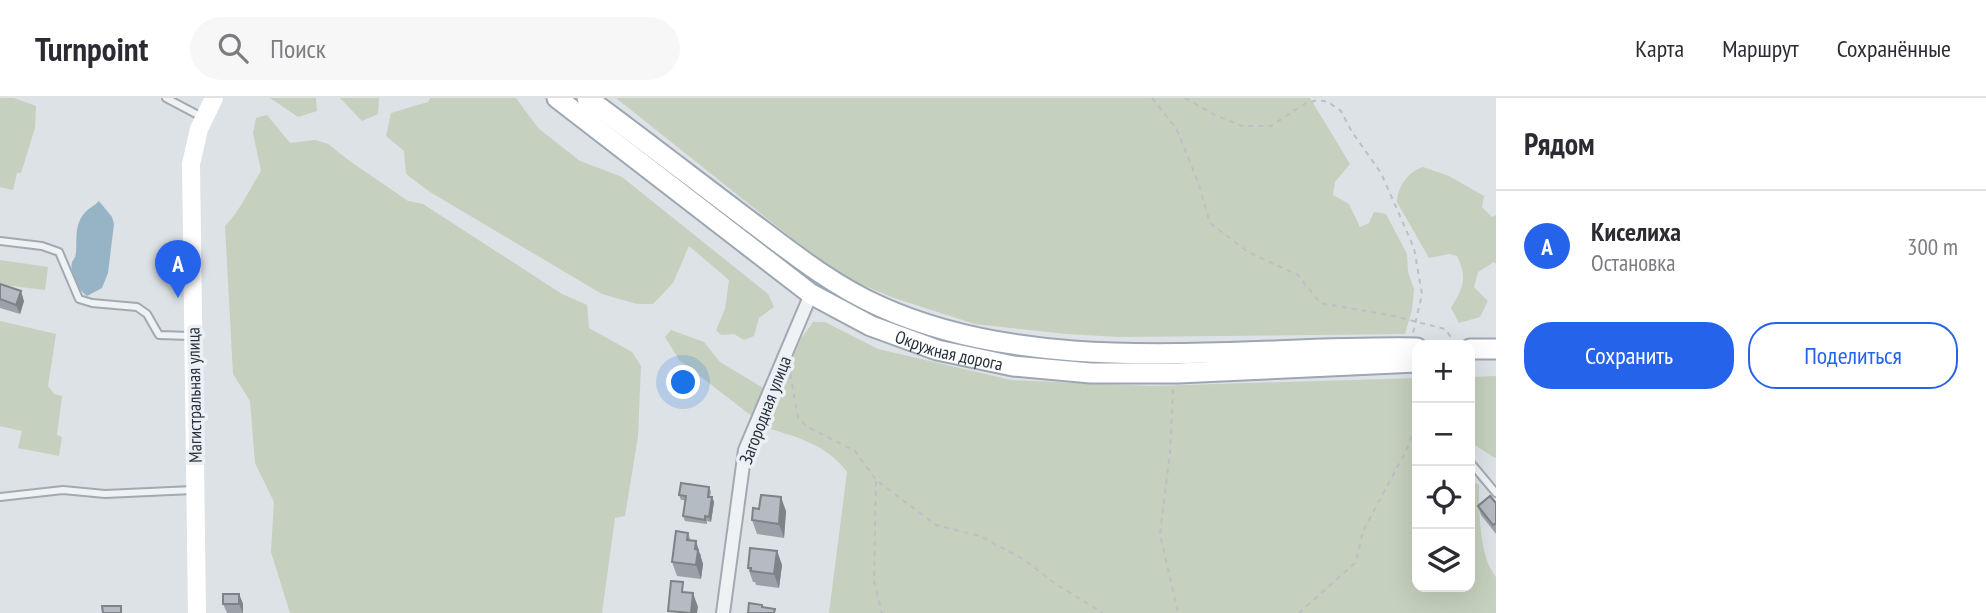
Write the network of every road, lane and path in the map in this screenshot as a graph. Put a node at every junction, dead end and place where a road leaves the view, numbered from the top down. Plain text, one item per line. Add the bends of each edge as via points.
1 (166, 98) edge
2 (214, 98) edge
3 (557, 98) edge
4 (587, 98) edge
5 (1152, 98) edge
6 (1185, 98) edge
7 (203, 118) junction
8 (0, 241) edge
9 (811, 294) junction
10 (1416, 321) junction
11 (193, 336) junction
12 (1415, 340) edge
13 (1456, 340) edge
14 (1496, 349) edge
15 (787, 352) junction
16 (1412, 352) edge
17 (1412, 352) edge
18 (1475, 352) edge
19 (1475, 355) edge
20 (1496, 361) edge
21 (1173, 373) junction
22 (1412, 435) edge
23 (1473, 466) edge
24 (876, 480) junction
25 (195, 490) junction
26 (1496, 493) edge
27 (0, 497) edge
28 (197, 613) edge
29 (723, 613) edge
30 (882, 613) edge
31 (1103, 613) edge
32 (1178, 613) edge
33 (1299, 613) edge

1 - 7 lane
2 - 7 main road, Магистральная улица
3 - 9 main road, Окружная дорога
4 - 16 main road, Окружная дорога via 824,277 880,307 941,329 1016,345 1086,352
5 - 10 path via 1177,128 1210,223 1248,252 1298,275 1320,303
6 - 10 path via 1242,126 1270,126 1318,100 1341,111 1381,173 1414,248 1422,294
7 - 11 main road, Магистральная улица via 191,164
8 - 11 lane via 59,252 75,292 84,302 137,307 159,335
9 - 15 street, Загородная улица
9 - 21 main road, Окружная дорога via 870,327 937,350 1013,366 1091,373
10 - 12 path
10 - 13 path via 1445,329
11 - 25 main road, Магистральная улица
14 - 18 main road
15 - 24 path via 798,417 806,426 855,451
15 - 29 street, Загородная улица via 745,450
17 - 21 main road, Окружная дорога
19 - 20 main road
21 - 32 path via 1160,534
22 - 33 path via 1363,531 1356,562
23 - 26 lane
24 - 30 path via 874,581
24 - 31 path via 936,525 980,537 1023,559
25 - 27 lane via 105,494 63,490
25 - 28 main road, Магистральная улица

